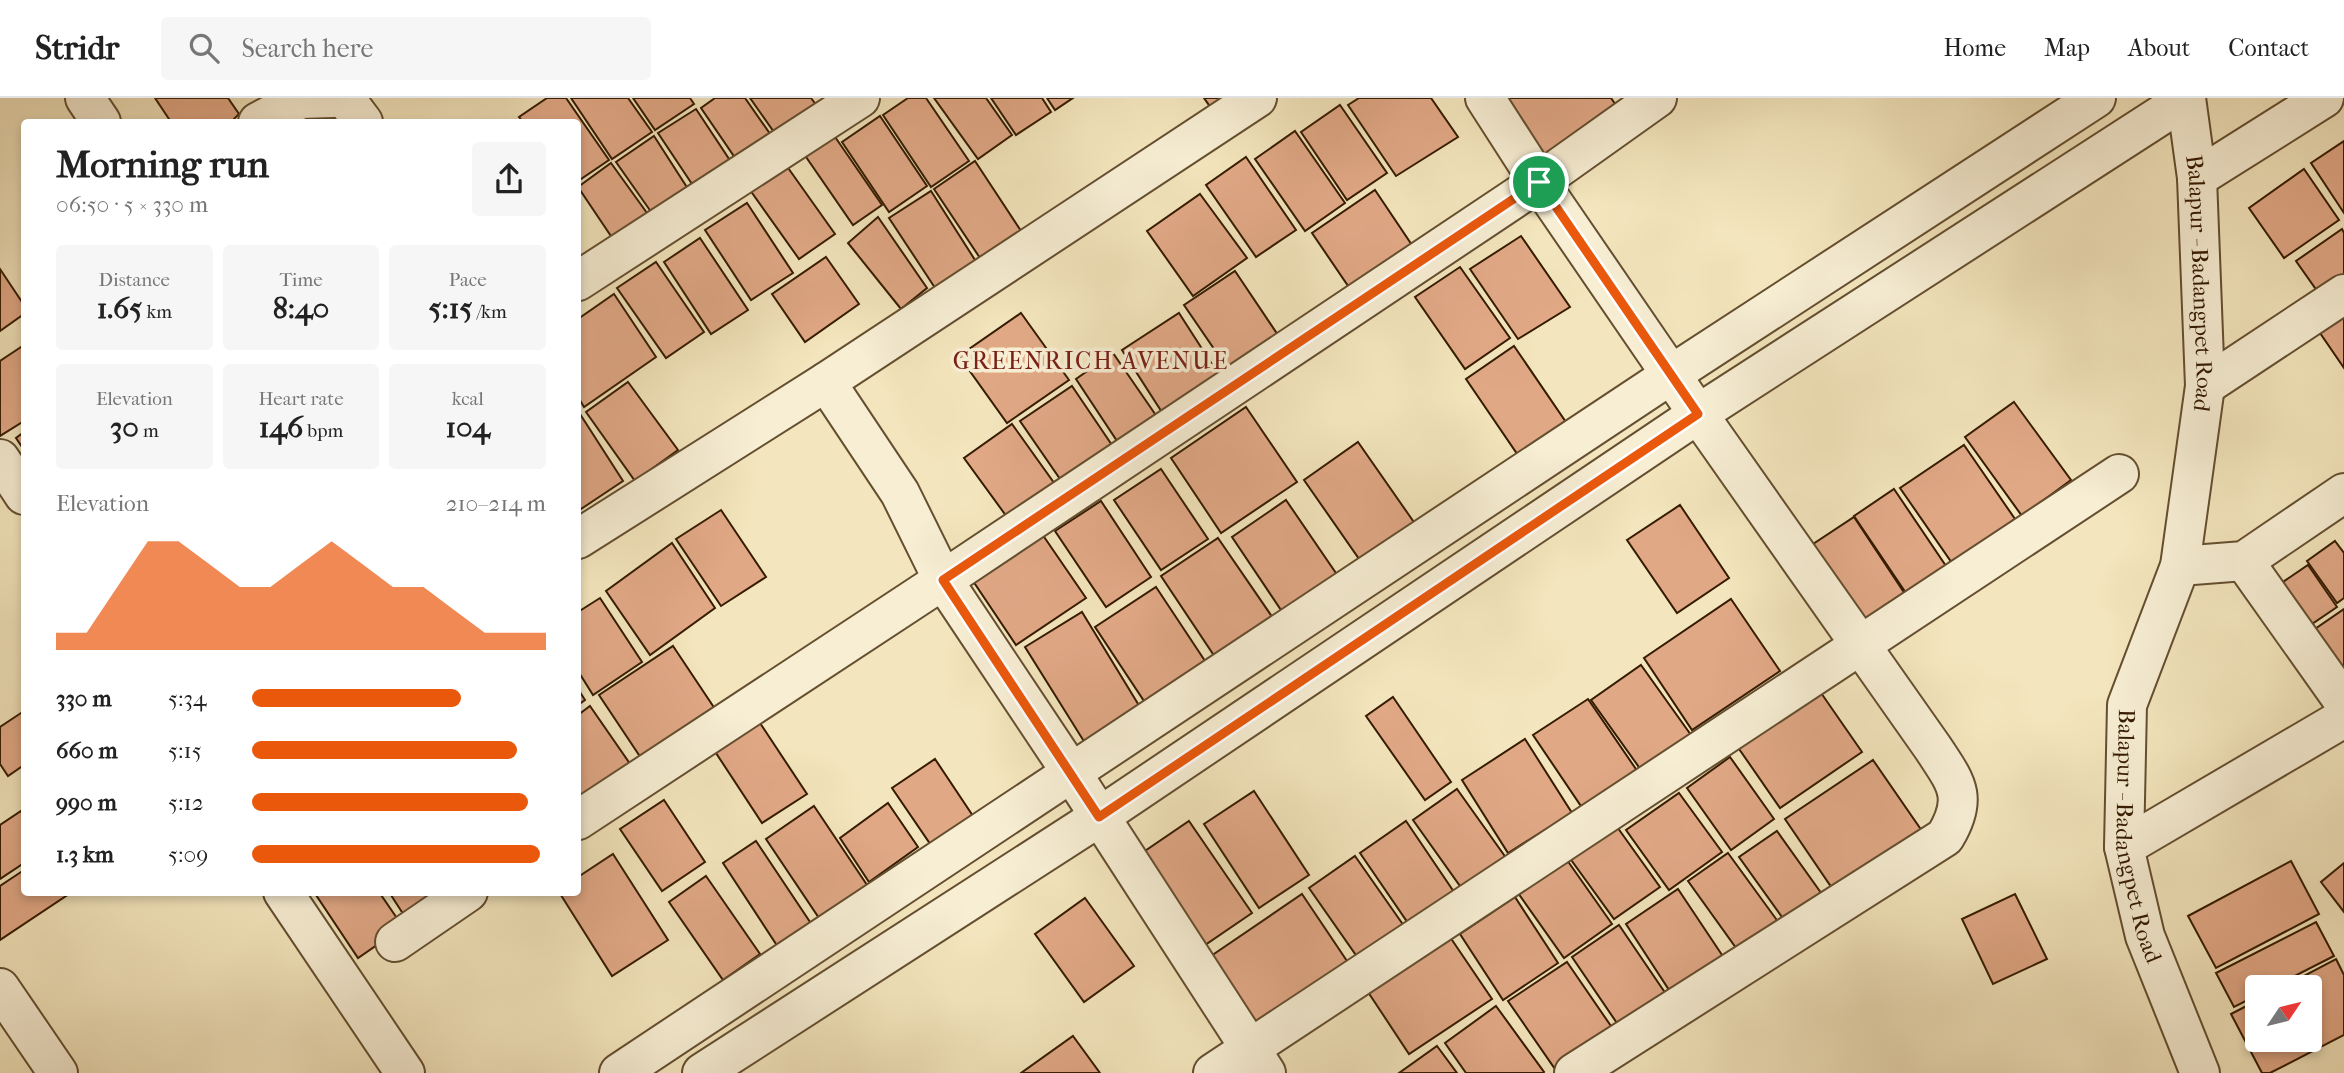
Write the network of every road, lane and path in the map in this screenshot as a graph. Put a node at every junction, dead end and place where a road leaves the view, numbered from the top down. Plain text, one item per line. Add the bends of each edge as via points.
1 (85, 98) edge
2 (333, 98) edge
3 (345, 98) edge
4 (860, 98) edge
5 (1257, 98) edge
6 (1485, 98) edge
7 (1657, 98) edge
8 (2096, 98) edge
9 (2324, 98) edge
10 (2186, 99) edge
11 (99, 119) edge
12 (264, 119) edge
13 (361, 119) edge
14 (2197, 178) junction
15 (1539, 182) junction
16 (581, 279) edge
17 (2344, 295) edge
18 (1672, 374) junction
19 (827, 382) junction
20 (2204, 386) junction
21 (1698, 414) junction
22 (2119, 474) dead end
23 (2344, 493) edge
24 (581, 537) edge
25 (2245, 561) junction
26 (2180, 566) junction
27 (943, 580) junction
28 (1860, 645) junction
29 (2344, 702) edge
30 (2344, 718) edge
31 (1071, 772) junction
32 (1099, 817) junction
33 (581, 818) edge
34 (2124, 848) junction
35 (286, 896) edge
36 (462, 896) edge
37 (395, 942) dead end
38 (0, 988) edge
39 (1258, 1061) edge
40 (58, 1073) edge
41 (405, 1073) edge
42 (619, 1073) edge
43 (702, 1073) edge
44 (1213, 1073) edge
45 (1574, 1073) edge
46 (2200, 1073) edge

1 - 11 street
2 - 12 street via 302,99
3 - 13 street
4 - 16 street
5 - 19 street
6 - 15 street
7 - 15 street
8 - 18 street
9 - 14 street
10 - 14 street, Balapur - Badangpet Road
10 - 21 street
14 - 20 street, Balapur - Badangpet Road
15 - 18 street
15 - 27 street
17 - 20 street
18 - 21 street
18 - 31 street
19 - 24 street
19 - 27 street via 900,494
20 - 26 street, Balapur - Badangpet Road
21 - 28 street
21 - 32 street
22 - 28 street
23 - 25 street
25 - 26 street
25 - 29 street
26 - 34 street, Balapur - Badangpet Road via 2127,705
27 - 31 street
27 - 33 street
28 - 39 street
28 - 45 street via 1955,783 1959,807 1945,837
30 - 34 street
31 - 32 street
31 - 42 street
32 - 39 street
32 - 43 street
34 - 46 street, Balapur - Badangpet Road via 2145,936
35 - 41 street
36 - 37 street
38 - 40 street
39 - 44 street

